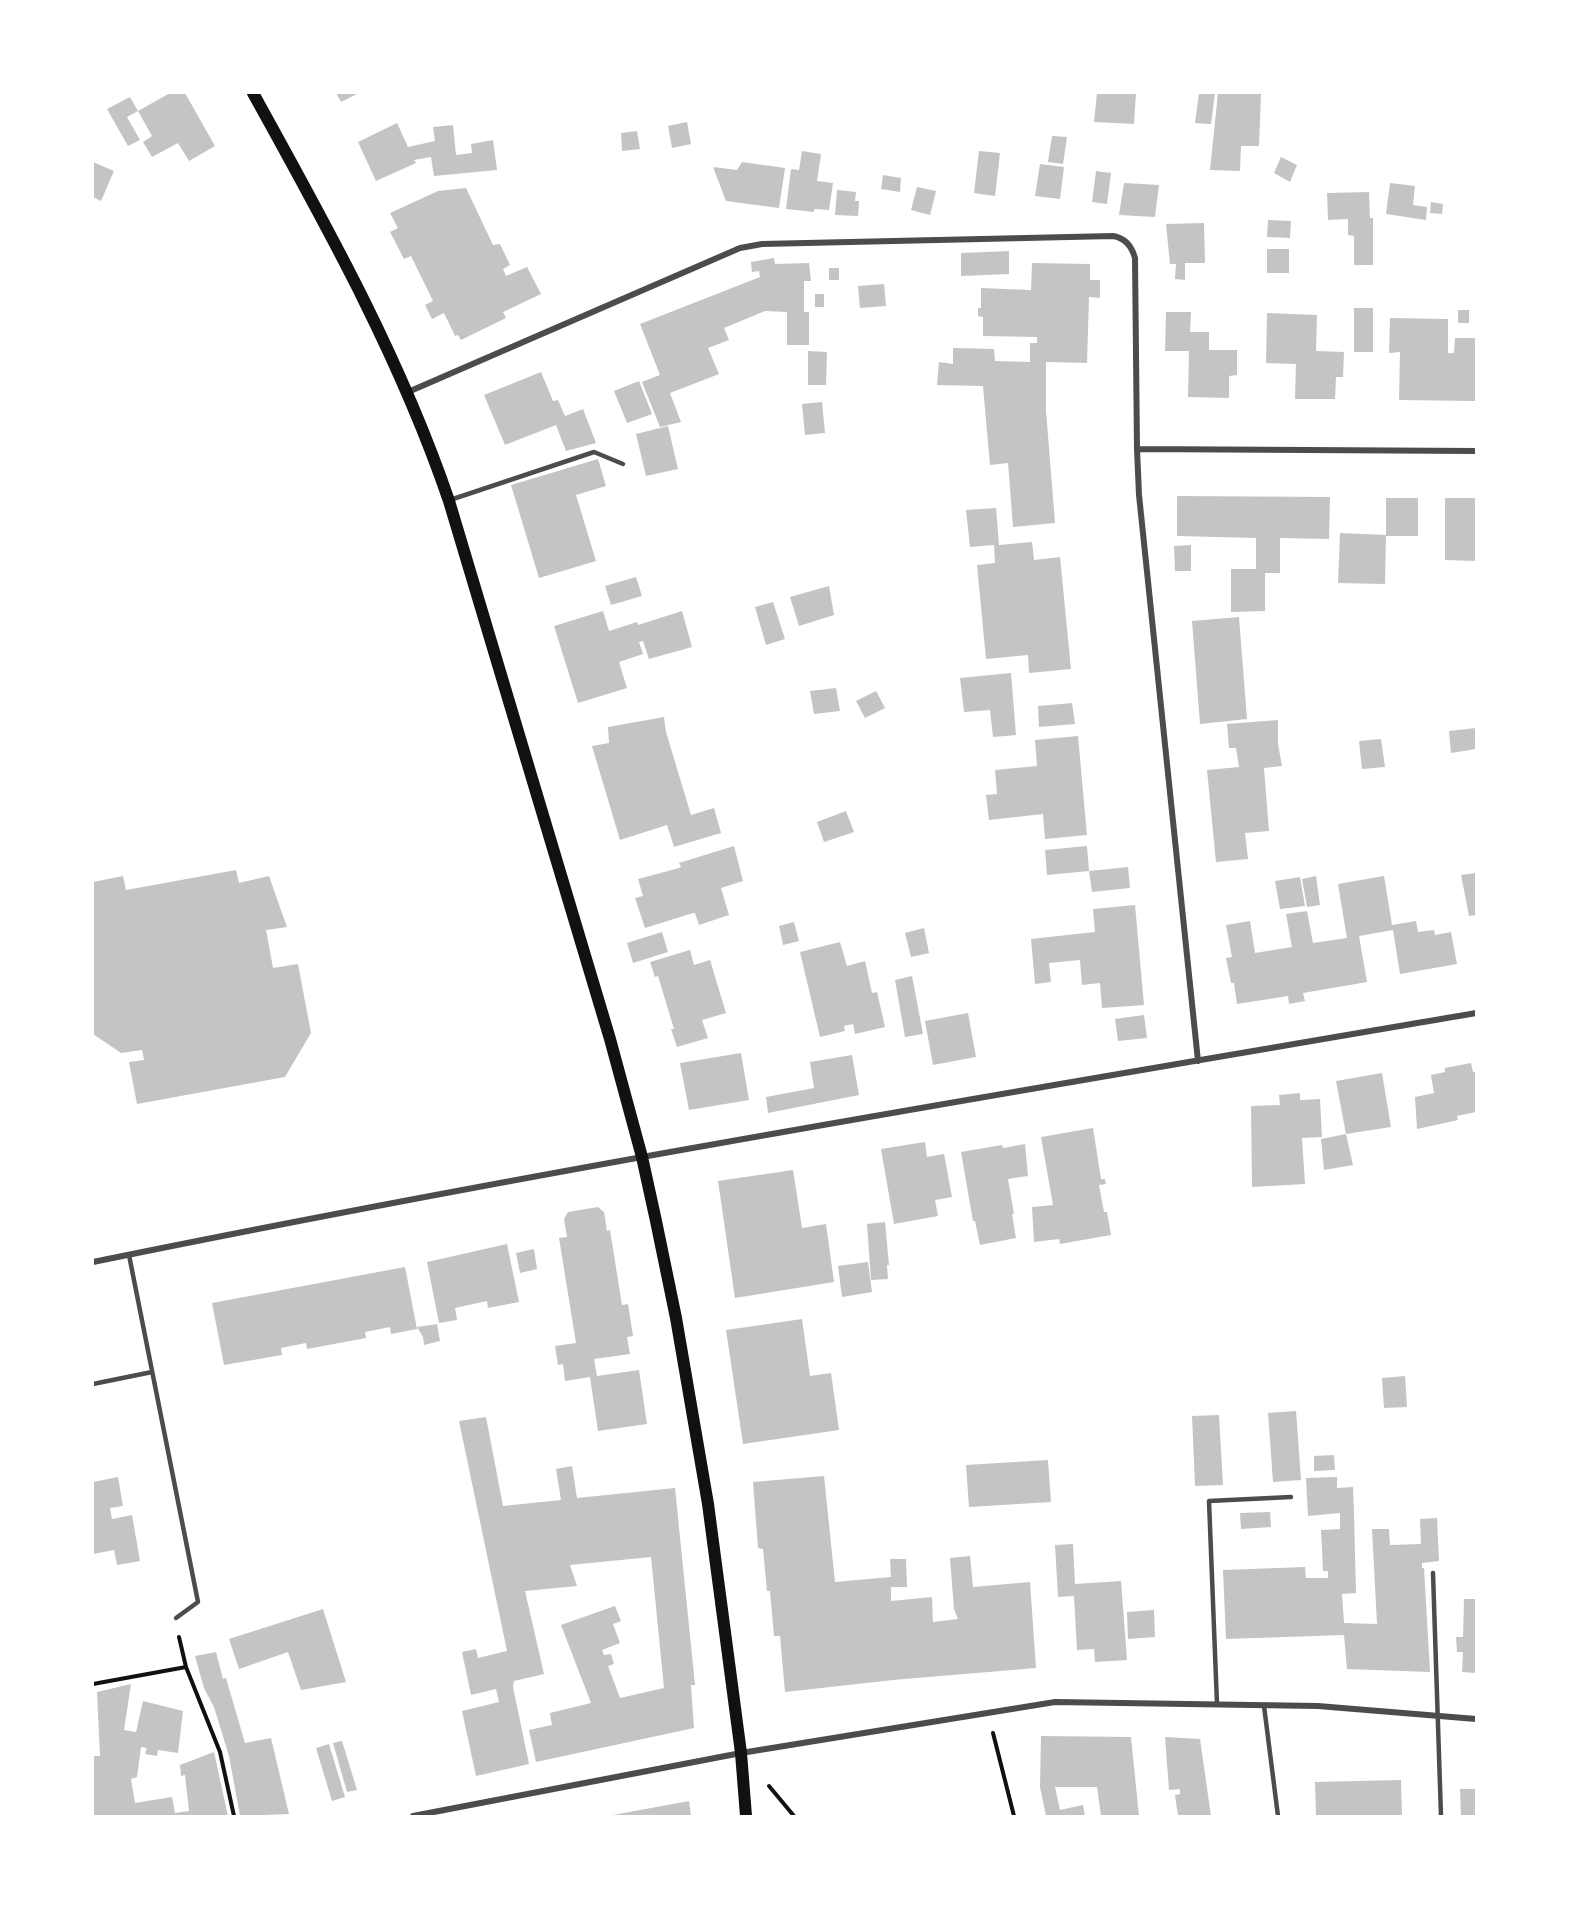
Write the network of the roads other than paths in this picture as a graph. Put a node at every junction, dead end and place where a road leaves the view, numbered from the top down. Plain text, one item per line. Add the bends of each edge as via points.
1 (253, 93) edge
2 (408, 392) junction
3 (1137, 449) junction
4 (1476, 451) edge
5 (623, 464) dead end
6 (449, 501) junction
7 (1476, 1013) edge
8 (1198, 1061) junction
9 (642, 1157) junction
10 (129, 1255) junction
11 (93, 1262) edge
12 (152, 1372) junction
13 (93, 1383) edge
14 (1291, 1497) dead end
15 (1433, 1573) dead end
16 (176, 1618) road end
17 (1217, 1704) junction
18 (1264, 1706) junction
19 (1438, 1716) junction
20 (1476, 1719) edge
21 (741, 1753) junction
22 (413, 1816) edge
23 (746, 1816) edge
24 (1278, 1816) edge
25 (1441, 1816) edge

1 - 2 main road via 342,257
2 - 3 street via 740,248 762,244 1113,236 1129,246 1135,258
2 - 6 main road
3 - 4 street
3 - 8 street
5 - 6 lane via 594,452
6 - 9 main road
7 - 8 street
8 - 9 street
9 - 10 street
9 - 21 main road via 699,1446
10 - 11 street
10 - 12 lane
12 - 13 lane
12 - 16 lane via 198,1602
14 - 17 lane via 1209,1501
15 - 19 lane
17 - 18 street
17 - 21 street via 1038,1703
18 - 19 street via 1318,1706
18 - 24 lane
19 - 20 street
19 - 25 lane
21 - 22 street
21 - 23 main road

